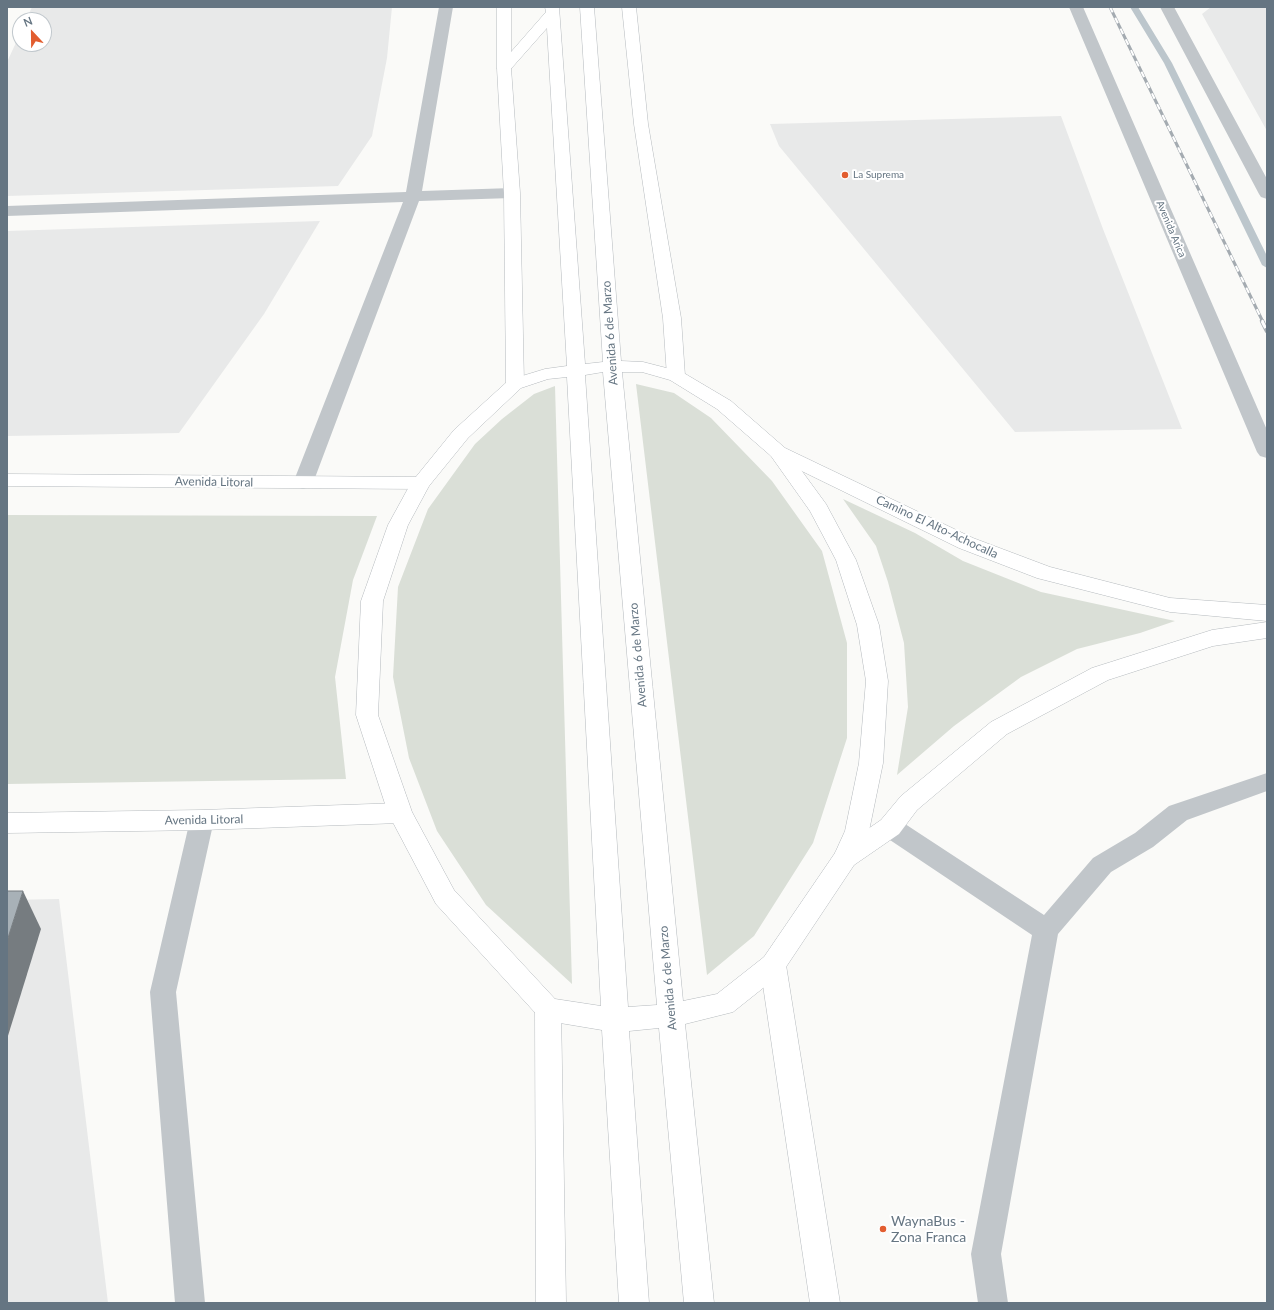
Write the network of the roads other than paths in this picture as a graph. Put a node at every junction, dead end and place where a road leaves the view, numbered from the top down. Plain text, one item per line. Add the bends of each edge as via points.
1 (446, 7) edge
2 (504, 7) edge
3 (587, 7) edge
4 (629, 7) edge
5 (1076, 7) edge
6 (1167, 7) edge
7 (552, 10) edge
8 (504, 68) junction
9 (512, 193) junction
10 (1267, 194) edge
11 (413, 197) junction
12 (7, 211) edge
13 (612, 366) junction
14 (576, 369) junction
15 (676, 376) junction
16 (515, 384) junction
17 (778, 452) junction
18 (1267, 452) edge
19 (7, 480) edge
20 (303, 483) junction
21 (421, 483) junction
22 (1267, 613) edge
23 (1267, 630) edge
24 (1267, 782) edge
25 (400, 813) junction
26 (202, 820) junction
27 (7, 823) edge
28 (890, 827) junction
29 (845, 858) junction
30 (1046, 930) junction
31 (773, 965) junction
32 (548, 1009) junction
33 (671, 1015) junction
34 (615, 1020) junction
35 (190, 1303) edge
36 (551, 1303) edge
37 (634, 1303) edge
38 (699, 1303) edge
39 (825, 1303) edge
40 (993, 1303) edge

1 - 11 street
2 - 8 main road
3 - 13 main road, Avenida 6 de Marzo
4 - 15 main road via 641,124 672,318
5 - 18 street, Avenida Arica
6 - 10 street
7 - 8 main road
7 - 14 main road
8 - 9 main road
9 - 11 street
9 - 16 main road
11 - 12 street
11 - 20 street
13 - 14 main road
13 - 15 main road via 643,368
13 - 33 main road, Avenida 6 de Marzo
14 - 16 main road via 544,374
14 - 34 main road
15 - 17 main road via 724,405
16 - 21 main road via 461,434
17 - 22 main road, Camino El Alto-Achocalla via 966,543 1044,574 1170,605
17 - 29 main road via 819,509 846,560 868,625 877,680 871,763 856,831
19 - 20 main road, Avenida Litoral
20 - 21 main road, Avenida Litoral
21 - 25 main road via 398,525 372,601 367,715
23 - 28 main road via 1212,638 1100,674 998,728 909,803
24 - 30 street via 1178,813 1144,840 1102,866
25 - 26 main road, Avenida Litoral
25 - 32 main road via 444,897
26 - 27 main road, Avenida Litoral
26 - 35 street via 163,992
28 - 29 main road
28 - 30 street
29 - 31 main road
30 - 40 street via 986,1254
31 - 33 main road via 724,1004
31 - 39 main road
32 - 34 main road
32 - 36 main road
33 - 34 main road
33 - 38 main road, Avenida 6 de Marzo
34 - 37 main road

